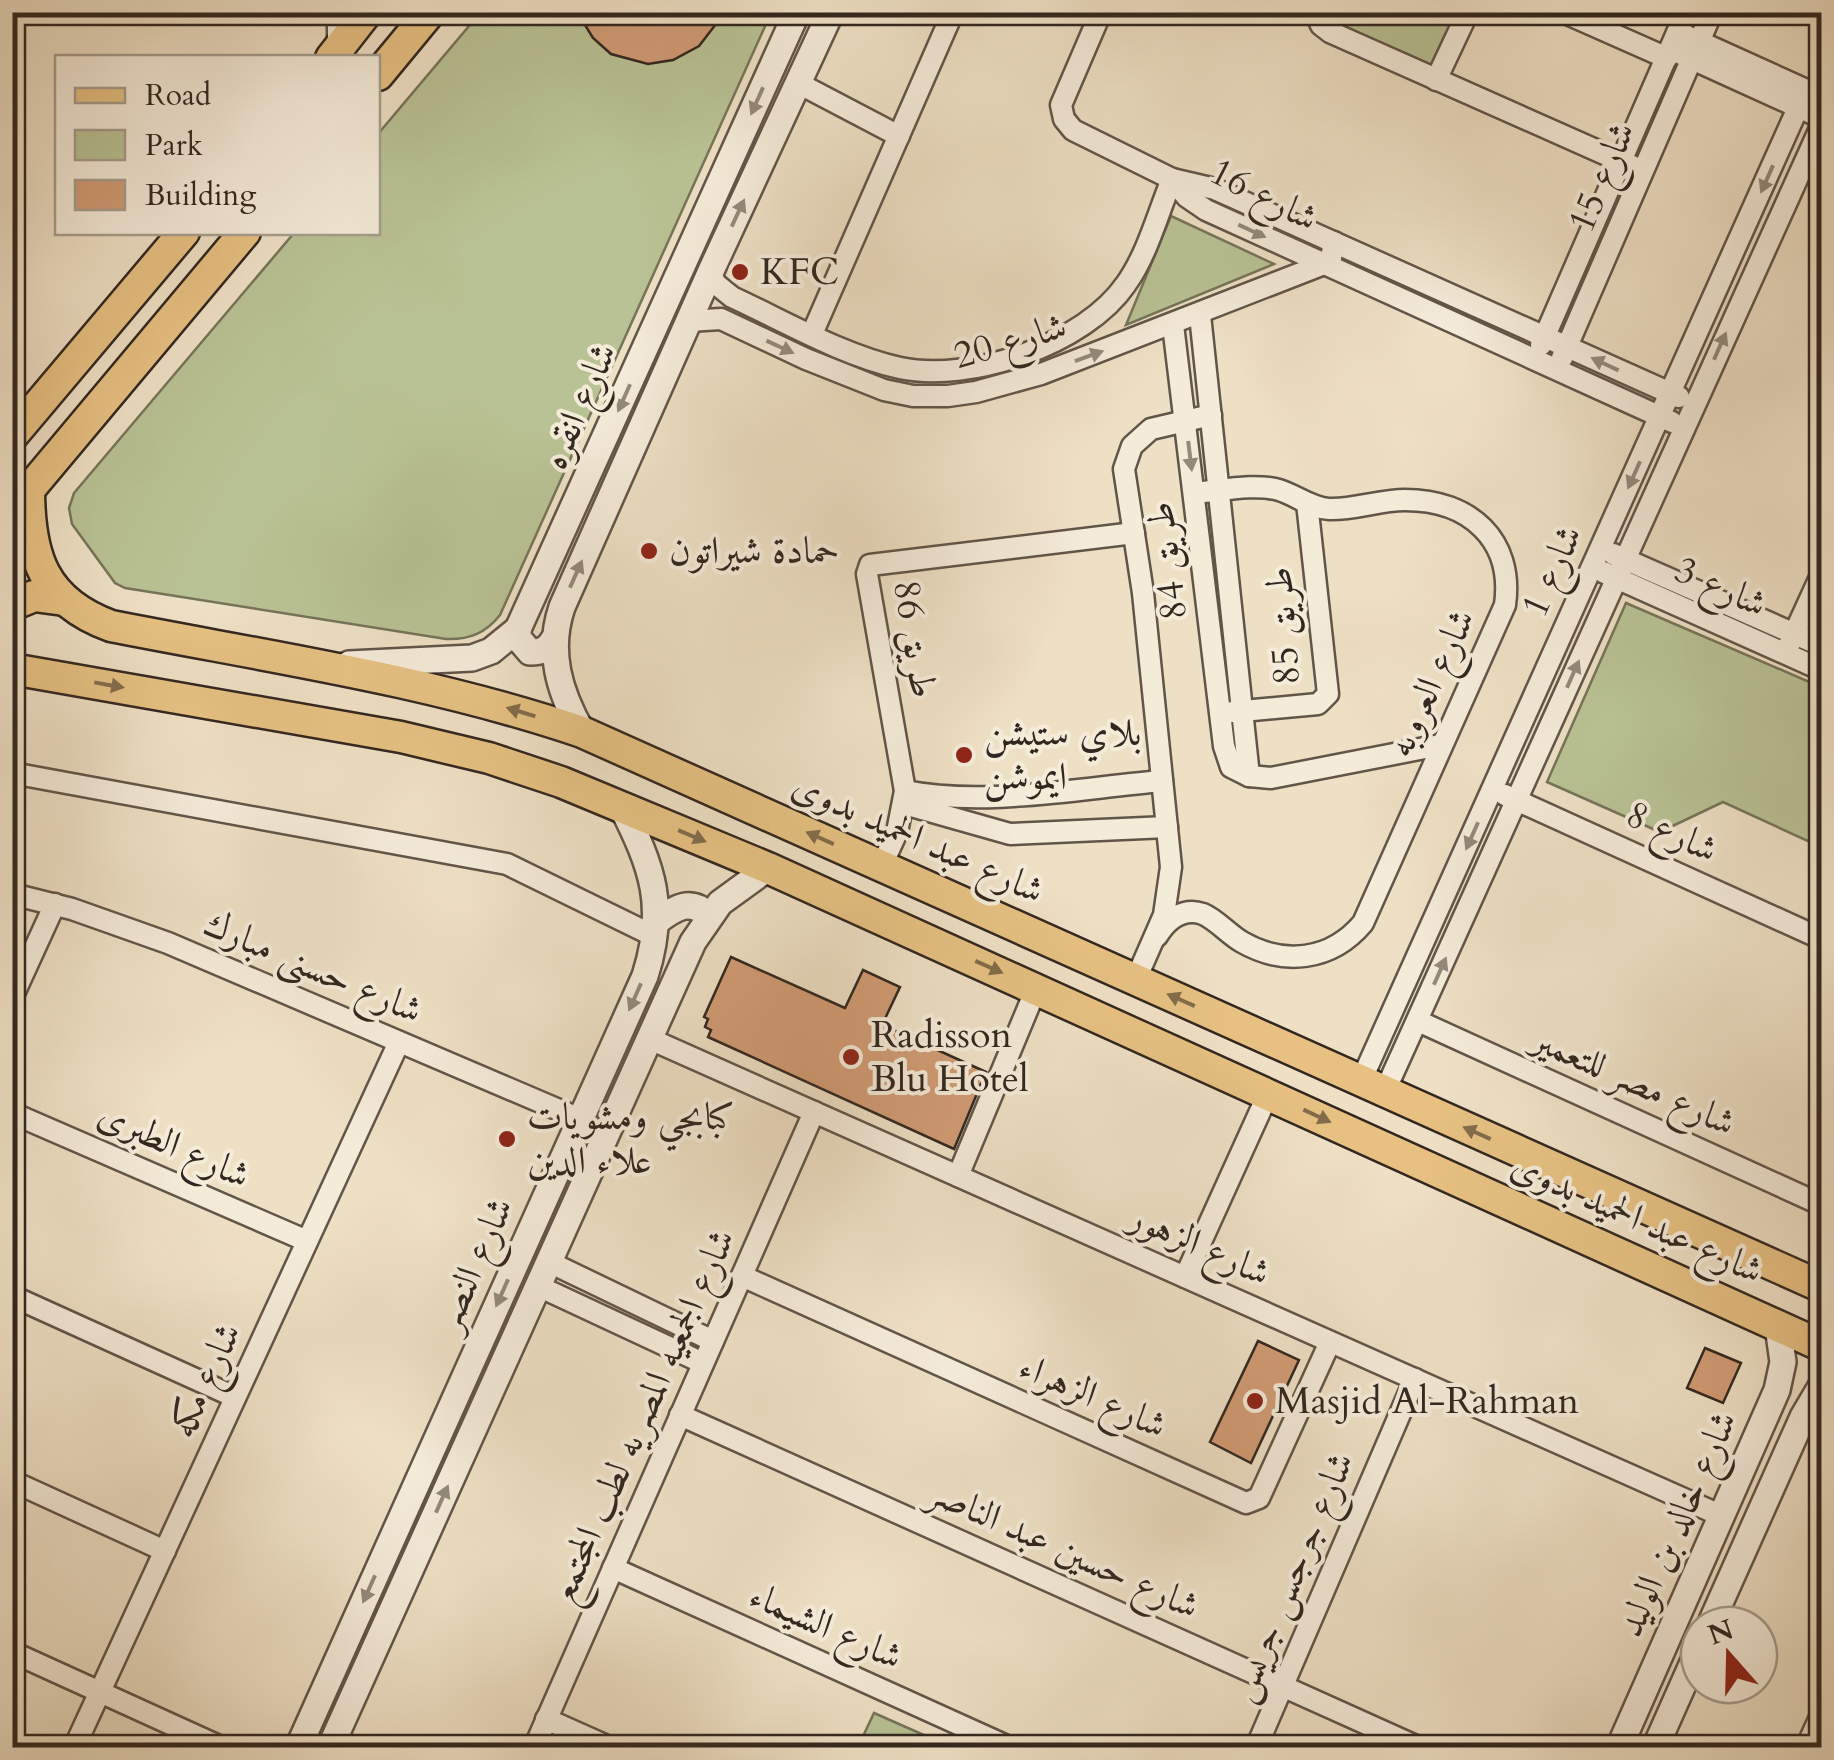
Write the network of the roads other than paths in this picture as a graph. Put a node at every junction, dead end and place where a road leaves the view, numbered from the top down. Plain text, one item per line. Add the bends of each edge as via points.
1 (338, 12) edge
2 (367, 12) edge
3 (430, 12) edge
4 (797, 12) edge
5 (831, 12) edge
6 (953, 12) edge
7 (1101, 12) edge
8 (1315, 12) edge
9 (1468, 12) edge
10 (1563, 12) edge
11 (1712, 12) edge
12 (1675, 38) edge
13 (1695, 50) junction
14 (334, 54) edge
15 (380, 72) edge
16 (1436, 80) junction
17 (798, 84) junction
18 (1809, 98) edge
19 (1822, 121) edge
20 (899, 136) junction
21 (1621, 162) junction
22 (1643, 171) junction
23 (1172, 180) junction
24 (181, 235) edge
25 (242, 235) edge
26 (1334, 242) junction
27 (1324, 264) junction
28 (710, 273) junction
29 (1200, 315) junction
30 (689, 321) junction
31 (1173, 325) junction
32 (812, 334) junction
33 (1545, 336) junction
34 (1568, 346) junction
35 (1033, 350) junction
36 (1535, 359) junction
37 (1558, 369) junction
38 (1041, 374) junction
39 (1670, 394) junction
40 (1694, 404) junction
41 (1211, 416) junction
42 (1660, 416) junction
43 (1186, 420) junction
44 (1684, 427) junction
45 (12, 436) edge
46 (1219, 491) junction
47 (1194, 493) junction
48 (21, 499) edge
49 (1307, 503) junction
50 (1134, 533) junction
51 (1597, 558) junction
52 (1620, 568) junction
53 (1822, 573) edge
54 (64, 600) junction
55 (12, 604) edge
56 (518, 628) junction
57 (1794, 634) junction
58 (554, 640) junction
59 (1822, 646) edge
60 (1786, 654) junction
61 (309, 665) junction
62 (12, 668) edge
63 (1822, 670) edge
64 (1242, 711) junction
65 (1220, 713) junction
66 (582, 732) junction
67 (1440, 745) junction
68 (12, 773) edge
69 (1249, 776) junction
70 (1162, 780) junction
71 (1492, 790) junction
72 (904, 797) junction
73 (1516, 799) junction
74 (621, 805) junction
75 (1167, 827) junction
76 (882, 865) junction
77 (768, 868) junction
78 (12, 894) edge
79 (55, 904) junction
80 (710, 916) junction
81 (657, 929) junction
82 (1157, 936) junction
83 (1822, 940) edge
84 (1136, 979) junction
85 (1036, 988) junction
86 (12, 998) edge
87 (1418, 1021) junction
88 (650, 1039) junction
89 (399, 1042) junction
90 (1373, 1086) junction
91 (1268, 1094) junction
92 (12, 1112) edge
93 (814, 1112) junction
94 (580, 1119) junction
95 (958, 1176) junction
96 (1822, 1204) edge
97 (307, 1242) junction
98 (549, 1262) junction
99 (742, 1276) junction
100 (1185, 1277) junction
101 (538, 1286) junction
102 (1822, 1287) edge
103 (12, 1296) edge
104 (1778, 1326) junction
105 (713, 1342) junction
106 (1330, 1342) junction
107 (1822, 1346) edge
108 (703, 1364) junction
109 (1781, 1377) junction
110 (1414, 1379) junction
111 (1819, 1387) edge
112 (235, 1397) junction
113 (680, 1416) junction
114 (12, 1481) edge
115 (1722, 1516) junction
116 (165, 1551) junction
117 (612, 1568) junction
118 (1719, 1605) edge
119 (12, 1652) edge
120 (1282, 1686) junction
121 (100, 1692) junction
122 (1679, 1693) edge
123 (1822, 1713) edge
124 (546, 1719) junction
125 (74, 1748) edge
126 (222, 1748) edge
127 (298, 1748) edge
128 (330, 1748) edge
129 (534, 1748) edge
130 (611, 1748) edge
131 (1011, 1748) edge
132 (1256, 1748) edge
133 (1420, 1748) edge
134 (1618, 1748) edge
135 (1655, 1748) edge
136 (1806, 1748) edge

1 - 14 street
2 - 14 main road
3 - 15 main road
4 -> 56 street, شارع انقره
5 - 17 street, شارع انقره
6 - 20 street
7 - 23 street via 1063,98 1064,119 1073,130
8 - 16 street via 1330,32
9 - 16 street
10 - 12 street
11 - 13 street, شارع 15
12 - 13 street
12 - 21 street, شارع 15
13 - 18 street
13 - 22 street, شارع 15
16 - 21 street
17 - 20 street
28 -> 17 street, شارع انقره
18 - 19 street
18 -> 39 street, شارع 1
40 -> 19 street, شارع 1
20 - 32 street
21 - 22 street
21 - 33 street, شارع 15
22 - 34 street, شارع 15
23 - 26 street, شارع 16 via 1215,189
23 -> 27 street, شارع 16 via 1196,204
23 - 35 street, شارع 20 via 1130,280 1114,302
24 - 45 main road
25 - 48 main road
26 - 27 street
26 - 33 street, شارع 16
27 - 29 street, شارع 20
27 - 36 street, شارع 16
28 - 30 street, شارع انقره
28 - 32 street, شارع 20 via 732,298
29 - 31 street, شارع 20
29 - 41 street, طريق 84
30 -> 38 street, شارع 20 via 721,319 866,385 913,396 976,392
58 -> 30 street, شارع انقره via 562,607
38 -> 31 street, شارع 20
31 - 43 street, طريق 84
32 - 35 street, شارع 20 via 914,370 964,368
33 - 34 street, شارع 16
33 - 36 street, شارع 15
34 - 37 street, شارع 15
39 -> 34 street, شارع 16
35 - 38 street
36 - 37 street, شارع 16
37 - 42 street, شارع 16
39 - 40 street, شارع 16
39 - 42 street, شارع 1
40 - 44 street, شارع 1
41 - 43 street
41 - 46 street, طريق 84
42 - 44 street, شارع 16
42 -> 51 street, شارع 1
43 -> 47 street, طريق 84
43 - 50 street via 1151,429 1127,457
44 - 52 street, شارع 1
46 - 47 street, شارع العروبه
46 - 49 street, شارع العروبه via 1269,488
46 - 64 street, طريق 84
47 - 65 street, طريق 84
48 - 54 main road, شارع عبد الحميد بدوى via 32,544
49 - 64 street, طريق 85 via 1328,694 1318,704
49 - 67 street, شارع العروبه via 1330,509 1405,500 1441,506 1476,522 1500,550 1505,605
50 - 70 street
50 - 72 street, طريق 86 via 870,564
51 - 52 street, شارع 3
51 - 71 street, شارع 1
52 - 57 street, شارع 3
52 - 60 street, شارع 3
73 -> 52 street, شارع 1
53 - 57 street
54 - 55 main road via 34,596
54 - 61 main road, شارع عبد الحميد بدوى via 111,626
56 - 58 street via 530,652
56 - 61 street via 491,652 472,658
57 - 59 street, شارع 3
57 - 60 street
58 - 66 street, شارع انقره via 560,685
60 - 63 street, شارع 3
66 -> 61 main road, شارع عبد الحميد بدوى via 469,698
62 -> 74 main road, شارع عبد الحميد بدوى via 401,737 489,758
64 - 65 street, طريق 85
64 - 69 street, طريق 84
65 - 69 street, طريق 84 via 1231,768
76 -> 66 main road, شارع عبد الحميد بدوى
67 - 69 street via 1292,775
67 - 82 street, شارع العروبه via 1363,923 1339,946 1308,957 1274,954 1188,912 1164,924
68 - 81 street via 506,864
70 - 72 street
70 - 75 street
71 - 73 street, شارع 8
71 -> 90 street, شارع 1
72 - 75 street via 1010,834
72 - 76 street, طريق 86 via 898,832
73 - 83 street, شارع 8
87 -> 73 street, شارع 1
74 -> 77 main road, شارع عبد الحميد بدوى
74 - 81 street, شارع النصر via 649,864
75 - 82 street via 1170,884
76 - 84 main road, شارع عبد الحميد بدوى
77 - 80 street, شارع النصر
77 -> 85 main road, شارع عبد الحميد بدوى
78 - 79 street, شارع حسنى مبارك
79 - 86 street
79 - 89 street, شارع حسنى مبارك via 168,943
80 - 81 street via 682,905
80 - 88 street, شارع النصر
81 -> 94 street, شارع النصر via 644,976
82 - 84 street
90 -> 84 main road, شارع عبد الحميد بدوى
85 - 91 main road, شارع عبد الحميد بدوى
85 - 95 street
87 - 90 street, شارع 1
87 - 96 street, شارع مصر للتعمير
88 - 93 street, شارع الزهور
88 - 98 street, شارع النصر
89 - 94 street, شارع حسنى مبارك
89 - 97 street, شارع مكه
102 -> 90 main road, شارع عبد الحميد بدوى
91 - 100 street
91 -> 104 main road, شارع عبد الحميد بدوى
92 - 97 street, شارع الطبرى
93 - 95 street, شارع الزهور
93 - 99 street, شارع الجمعيه المصريه لطب المجتمع
94 -> 127 street, شارع النصر
95 - 100 street, شارع الزهور
97 - 112 street, شارع مكه
98 - 101 street, شارع النصر
98 - 105 street
99 - 105 street, شارع الجمعيه المصريه لطب المجتمع
99 - 106 street, شارع الزهراء via 1246,1503 1258,1498
100 - 106 street, شارع الزهور
101 - 108 street
128 -> 101 street, شارع النصر
103 - 112 street
104 - 107 main road, شارع عبد الحميد بدوى
104 - 109 street, شارع خالد بن الوليد
105 - 108 street, شارع الجمعيه المصريه لطب المجتمع
106 - 110 street, شارع الزهور
108 - 113 street, شارع الجمعيه المصريه لطب المجتمع
109 - 111 street
109 - 115 street, شارع خالد بن الوليد
110 - 115 street, شارع الزهور
110 - 120 street, شارع جرجس جريس
111 - 118 street, شارع خالد بن الوليد
112 - 116 street, شارع مكه
113 - 117 street, شارع الجمعيه المصريه لطب المجتمع
113 - 120 street, شارع حسين عبد الناصر
114 - 116 street
115 - 134 street, شارع خالد بن الوليد
116 - 121 street, شارع مكه
117 - 124 street, شارع الجمعيه المصريه لطب المجتمع
117 - 131 street, شارع الشيماء
119 - 121 street
120 - 132 street, شارع جرجس جريس
120 - 133 street, شارع حسين عبد الناصر
121 - 125 street, شارع مكه
121 - 126 street
122 - 135 street, شارع خالد بن الوليد
123 - 136 street
124 - 129 street, شارع الجمعيه المصريه لطب المجتمع
124 - 130 street

